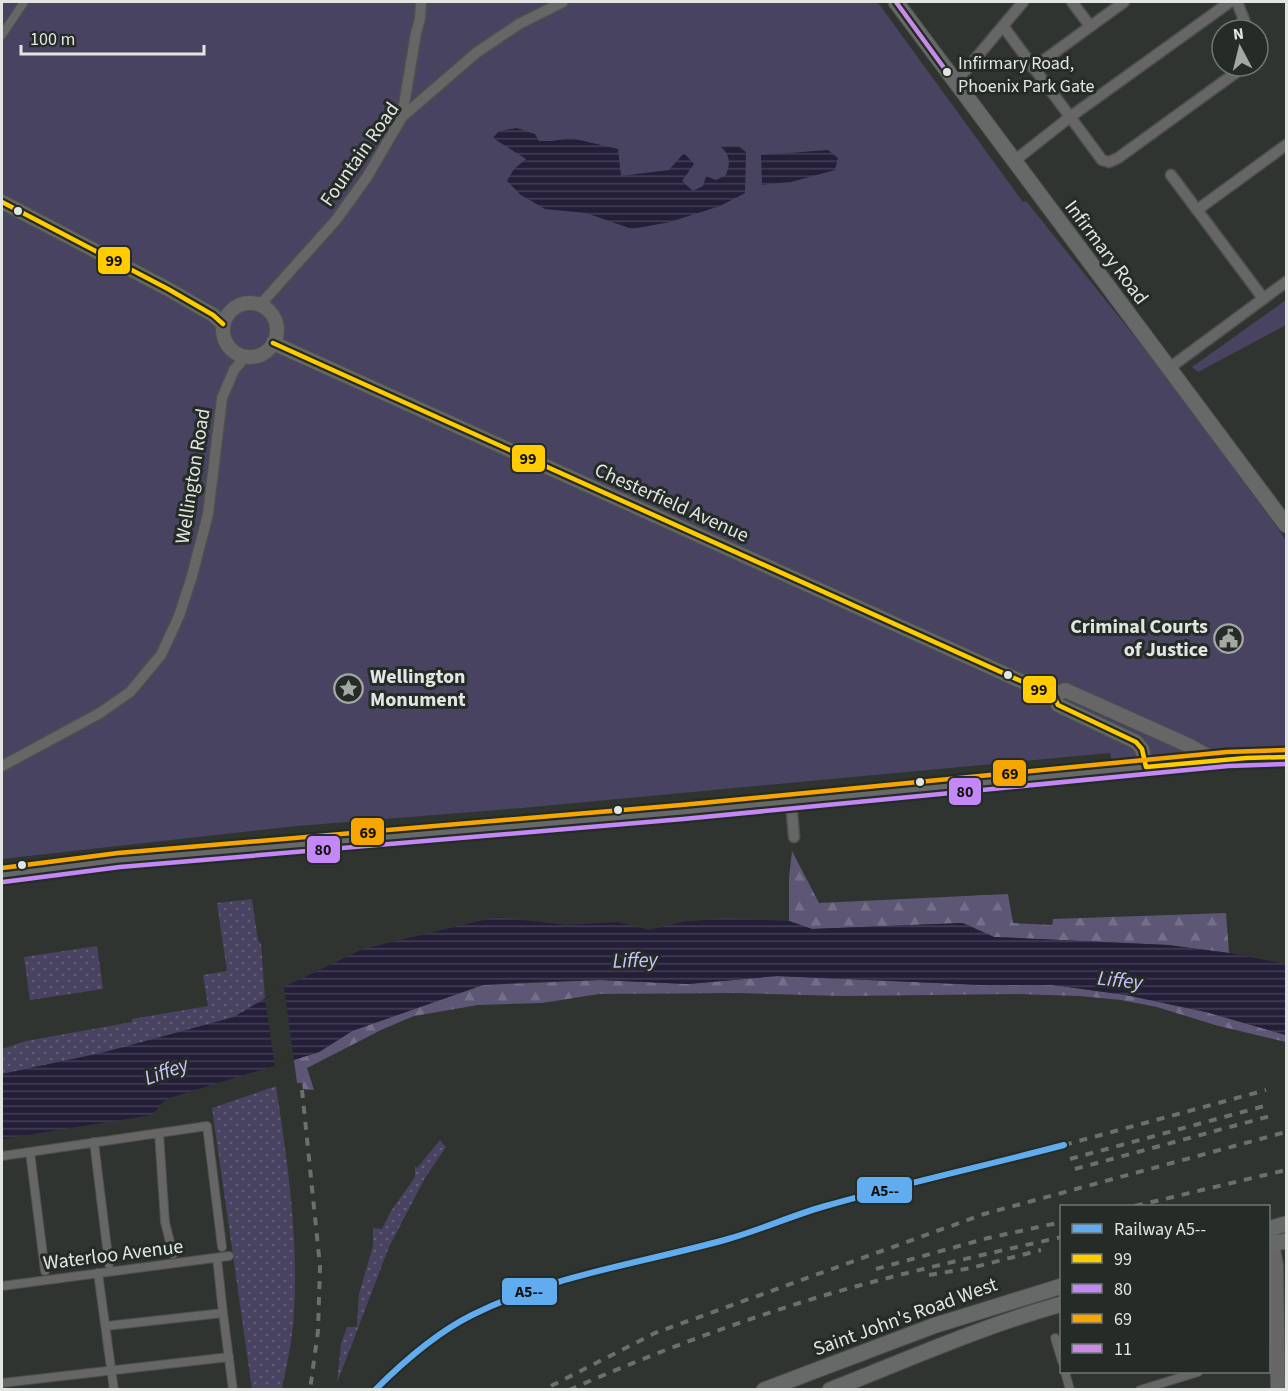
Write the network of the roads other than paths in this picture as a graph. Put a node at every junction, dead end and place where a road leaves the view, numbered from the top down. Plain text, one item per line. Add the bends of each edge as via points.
1 (24, 2) edge
2 (421, 2) edge
3 (563, 2) edge
4 (896, 2) edge
5 (1023, 2) edge
6 (1072, 2) edge
7 (1124, 2) edge
8 (1230, 2) edge
9 (1237, 2) edge
10 (1243, 18) edge
11 (1003, 26) junction
12 (1090, 26) junction
13 (2, 35) edge
14 (1033, 68) junction
15 (409, 75) junction
16 (1228, 78) edge
17 (955, 83) junction
18 (436, 86) junction
19 (402, 117) junction
20 (1070, 117) junction
21 (1287, 145) edge
22 (1014, 161) junction
23 (1171, 175) dead end
24 (2, 202) edge
25 (1197, 210) junction
26 (1287, 282) edge
27 (1263, 298) junction
28 (261, 305) junction
29 (223, 324) junction
30 (273, 343) junction
31 (245, 357) junction
32 (1168, 369) junction
33 (1287, 525) edge
34 (1054, 696) junction
35 (1287, 757) edge
36 (1215, 760) junction
37 (2, 766) edge
38 (1146, 767) junction
39 (792, 801) junction
40 (794, 837) dead end
41 (2, 875) edge
42 (159, 1133) junction
43 (94, 1142) junction
44 (30, 1152) junction
45 (2, 1156) edge
46 (1287, 1224) edge
47 (1274, 1240) edge
48 (222, 1247) dead end
49 (172, 1254) dead end
50 (229, 1256) dead end
51 (217, 1258) junction
52 (109, 1264) dead end
53 (45, 1271) dead end
54 (98, 1273) junction
55 (2, 1286) edge
56 (1060, 1287) edge
57 (1060, 1305) edge
58 (223, 1313) junction
59 (106, 1326) junction
60 (1055, 1338) dead end
61 (1273, 1348) edge
62 (1060, 1354) edge
63 (229, 1357) junction
64 (112, 1371) junction
65 (1066, 1373) edge
66 (1192, 1373) edge
67 (2, 1383) edge
68 (114, 1389) edge
69 (233, 1389) edge
70 (764, 1389) edge
71 (830, 1389) edge
72 (1070, 1389) edge
73 (1140, 1389) edge
74 (1278, 1389) edge

1 - 13 street
2 - 15 street
3 - 18 street, Fountain Road via 519,24
4 - 17 main road, Infirmary Road
5 - 11 street
6 - 12 street
7 - 12 street
8 - 20 street
9 - 10 street
11 - 14 street
11 - 17 street
12 - 14 street
14 - 20 street
15 - 18 street via 419,89
15 - 19 street
16 - 20 street via 1108,162 1102,160
17 - 22 main road, Infirmary Road
18 - 19 street, Fountain Road
19 - 28 street, Fountain Road via 336,220
20 - 22 street
21 - 25 street
22 - 32 main road, Infirmary Road
23 - 25 street
24 - 29 street via 168,289
25 - 27 street
26 - 27 street
27 - 32 street
28 - 29 street via 238,305 231,309
28 - 30 street via 274,317
29 - 31 street via 225,341
30 - 31 street via 261,354
30 - 34 street, Chesterfield Avenue
31 - 37 street, Wellington Road via 234,370 222,398 208,514 179,616 161,656 130,692 100,713
32 - 33 main road, Infirmary Road
34 - 36 street, Chesterfield Avenue via 1065,690
34 - 38 street, Chesterfield Avenue via 1058,705 1136,742
35 - 36 main road
36 - 38 main road
38 - 39 main road
39 - 40 street
39 - 41 main road via 119,861
42 - 43 street
42 - 48 street via 207,1126
42 - 49 street via 165,1222
43 - 44 street
43 - 52 street
44 - 45 street
44 - 53 street
46 - 47 main road
47 - 61 street
50 - 51 street, Waterloo Avenue
51 - 54 street, Waterloo Avenue
51 - 58 street
54 - 55 street, Waterloo Avenue
54 - 59 street
56 - 70 main road, Saint John's Road West via 933,1326
57 - 71 main road, Saint John's Road West via 957,1339
58 - 59 street
58 - 63 street
59 - 64 street
60 - 62 street
61 - 74 street
63 - 64 street
63 - 69 street
64 - 67 street
64 - 68 street
65 - 72 street
66 - 73 street

